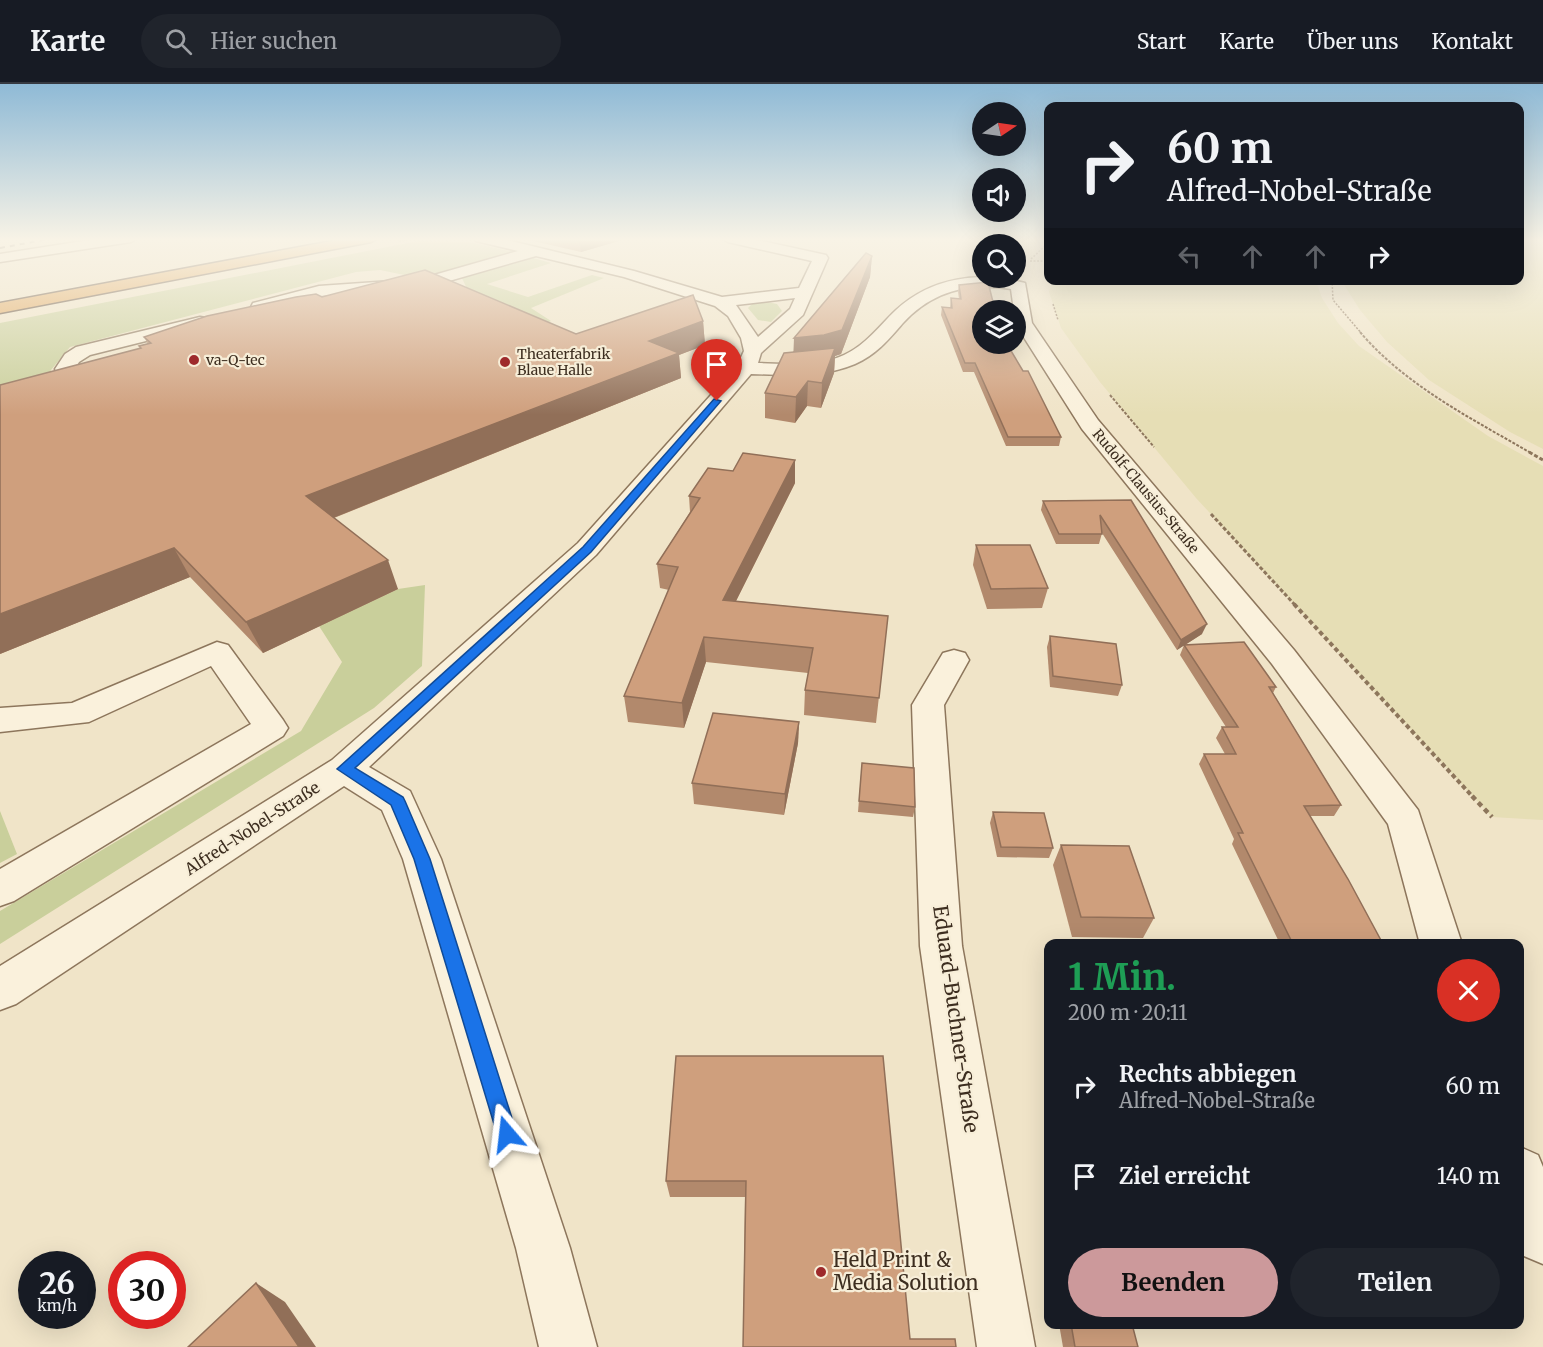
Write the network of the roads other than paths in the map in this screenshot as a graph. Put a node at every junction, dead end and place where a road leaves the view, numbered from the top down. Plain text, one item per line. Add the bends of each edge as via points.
1 (58, 297) edge
2 (296, 297) edge
3 (704, 297) edge
4 (764, 297) edge
5 (803, 297) edge
6 (923, 297) edge
7 (1020, 297) edge
8 (721, 302) junction
9 (0, 308) edge
10 (240, 311) edge
11 (218, 317) edge
12 (750, 360) junction
13 (0, 407) edge
14 (954, 660) dead end
15 (0, 720) edge
16 (344, 769) junction
17 (0, 889) edge
18 (1441, 939) edge
19 (0, 990) edge
20 (1524, 1184) edge
21 (1543, 1237) edge
22 (568, 1347) edge
23 (1006, 1347) edge

1 - 9 highway
2 - 10 street
3 - 8 street
4 - 8 street
5 - 12 street, Alfred-Nobel-Straße via 796,311
6 - 12 street, Rudolf-Clausius-Straße via 876,342 839,364 801,369
7 - 18 street, Rudolf-Clausius-Straße via 1023,323 1090,424 1282,657 1405,820
8 - 12 street via 735,313 750,338
11 - 13 street via 83,351 64,369 73,384
12 - 16 street, Alfred-Nobel-Straße via 587,549
14 - 23 street, Eduard-Buchner-Straße via 928,705 942,946
15 - 17 street via 77,714 217,652 271,728
16 - 19 street, Alfred-Nobel-Straße
16 - 22 street via 397,801 422,859 543,1248
20 - 21 street

